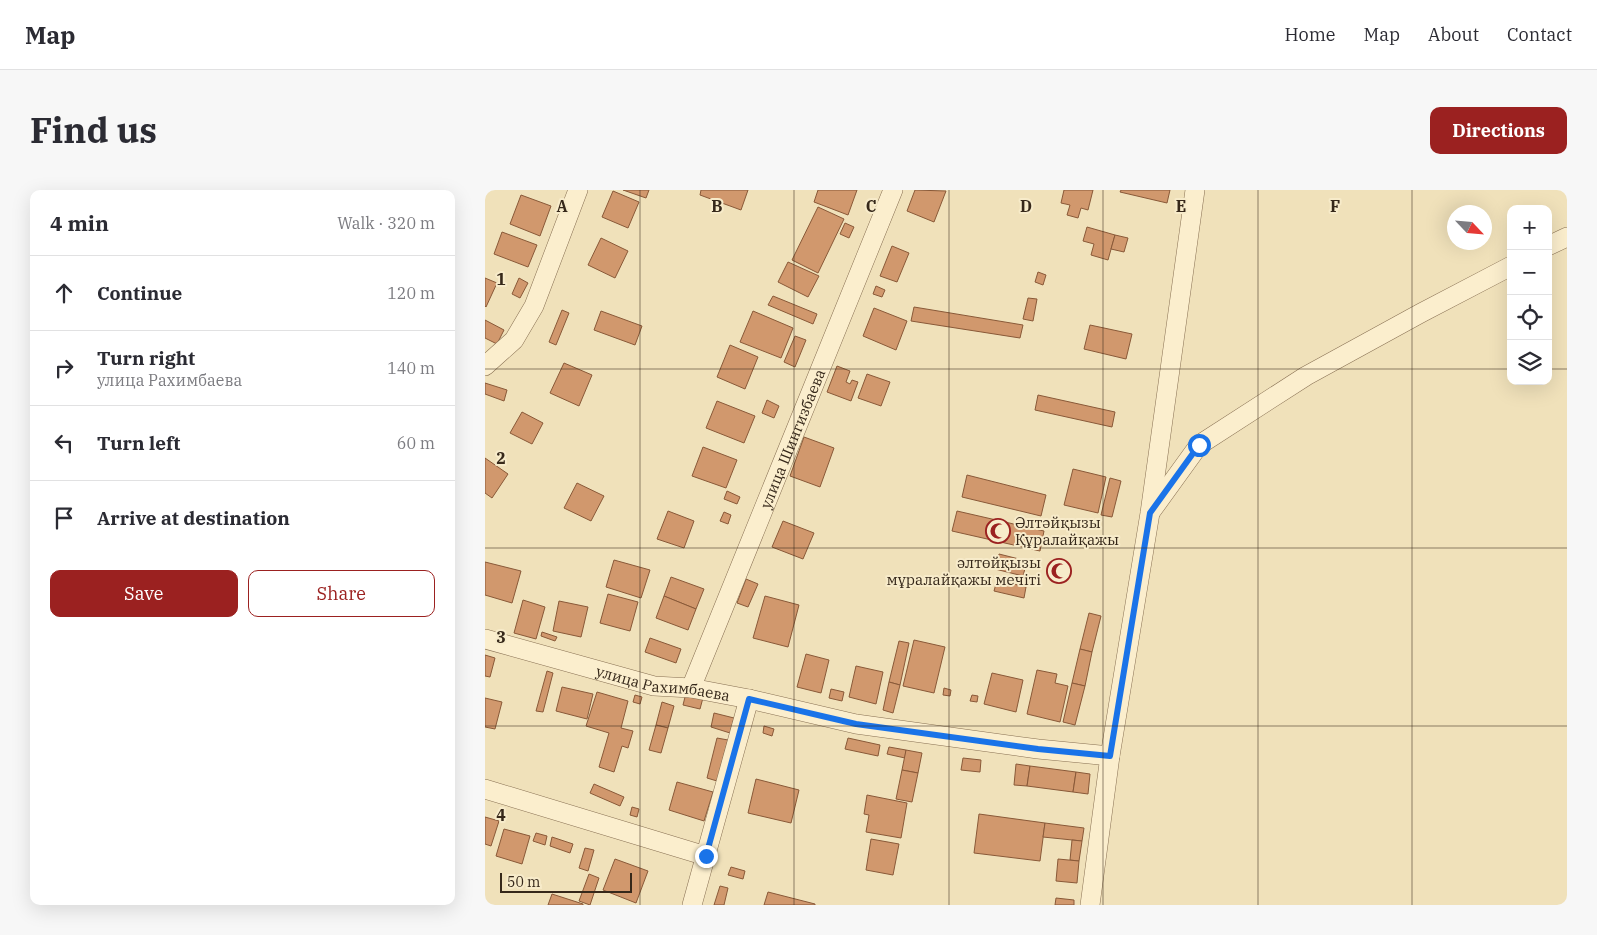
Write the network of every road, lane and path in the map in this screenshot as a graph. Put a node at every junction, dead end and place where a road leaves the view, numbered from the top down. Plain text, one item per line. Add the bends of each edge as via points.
1 (579, 190) edge
2 (893, 190) edge
3 (1195, 190) edge
4 (1567, 237) edge
5 (1552, 244) edge
6 (1507, 268) edge
7 (485, 366) edge
8 (1150, 513) junction
9 (485, 639) edge
10 (691, 688) junction
11 (749, 699) junction
12 (1110, 756) junction
13 (485, 789) edge
14 (706, 856) junction
15 (692, 905) edge
16 (1090, 905) edge

1 - 7 street via 533,306 514,340
2 - 10 street, улица Шингизбаева
3 - 8 street
4 - 5 street
6 - 8 street via 1307,376 1199,445
8 - 12 street
9 - 10 street, улица Рахимбаева via 654,686
10 - 11 street, улица Рахимбаева
11 - 12 street, улица Рахимбаева via 856,724
11 - 14 street
12 - 16 street
13 - 14 street
14 - 15 street

